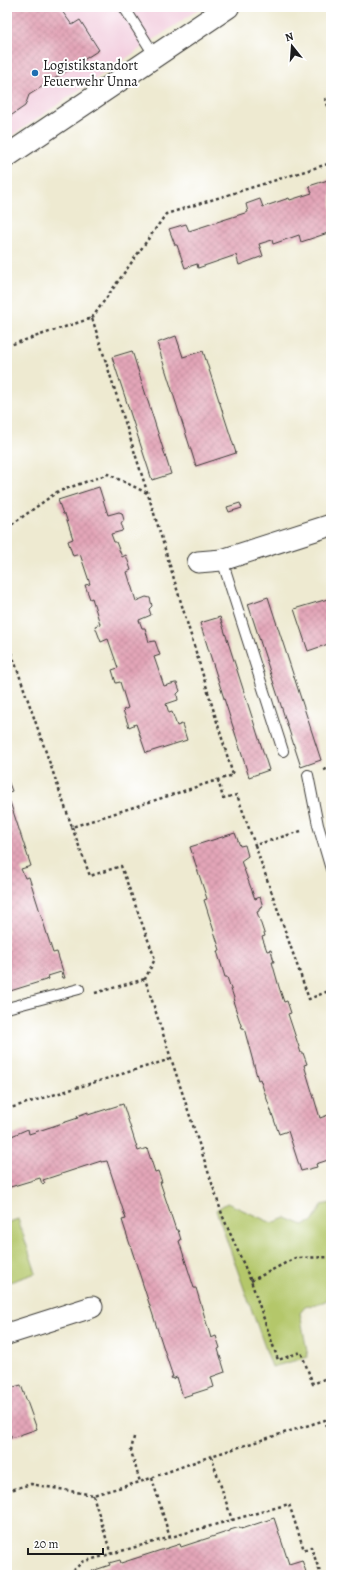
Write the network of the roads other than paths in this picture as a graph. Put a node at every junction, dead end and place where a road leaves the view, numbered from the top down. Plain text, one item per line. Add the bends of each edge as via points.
1 (124, 7) edge
2 (228, 7) edge
3 (155, 56) junction
4 (7, 156) edge
5 (331, 525) edge
6 (222, 560) junction
7 (198, 562) dead end
8 (283, 751) dead end
9 (308, 775) dead end
10 (331, 869) edge
11 (78, 989) dead end
12 (7, 1008) edge
13 (92, 1307) dead end
14 (7, 1334) edge

1 - 3 lane
2 - 3 street
3 - 4 street
5 - 6 street
6 - 7 street
6 - 8 lane
9 - 10 lane via 318,826
11 - 12 lane
13 - 14 street

